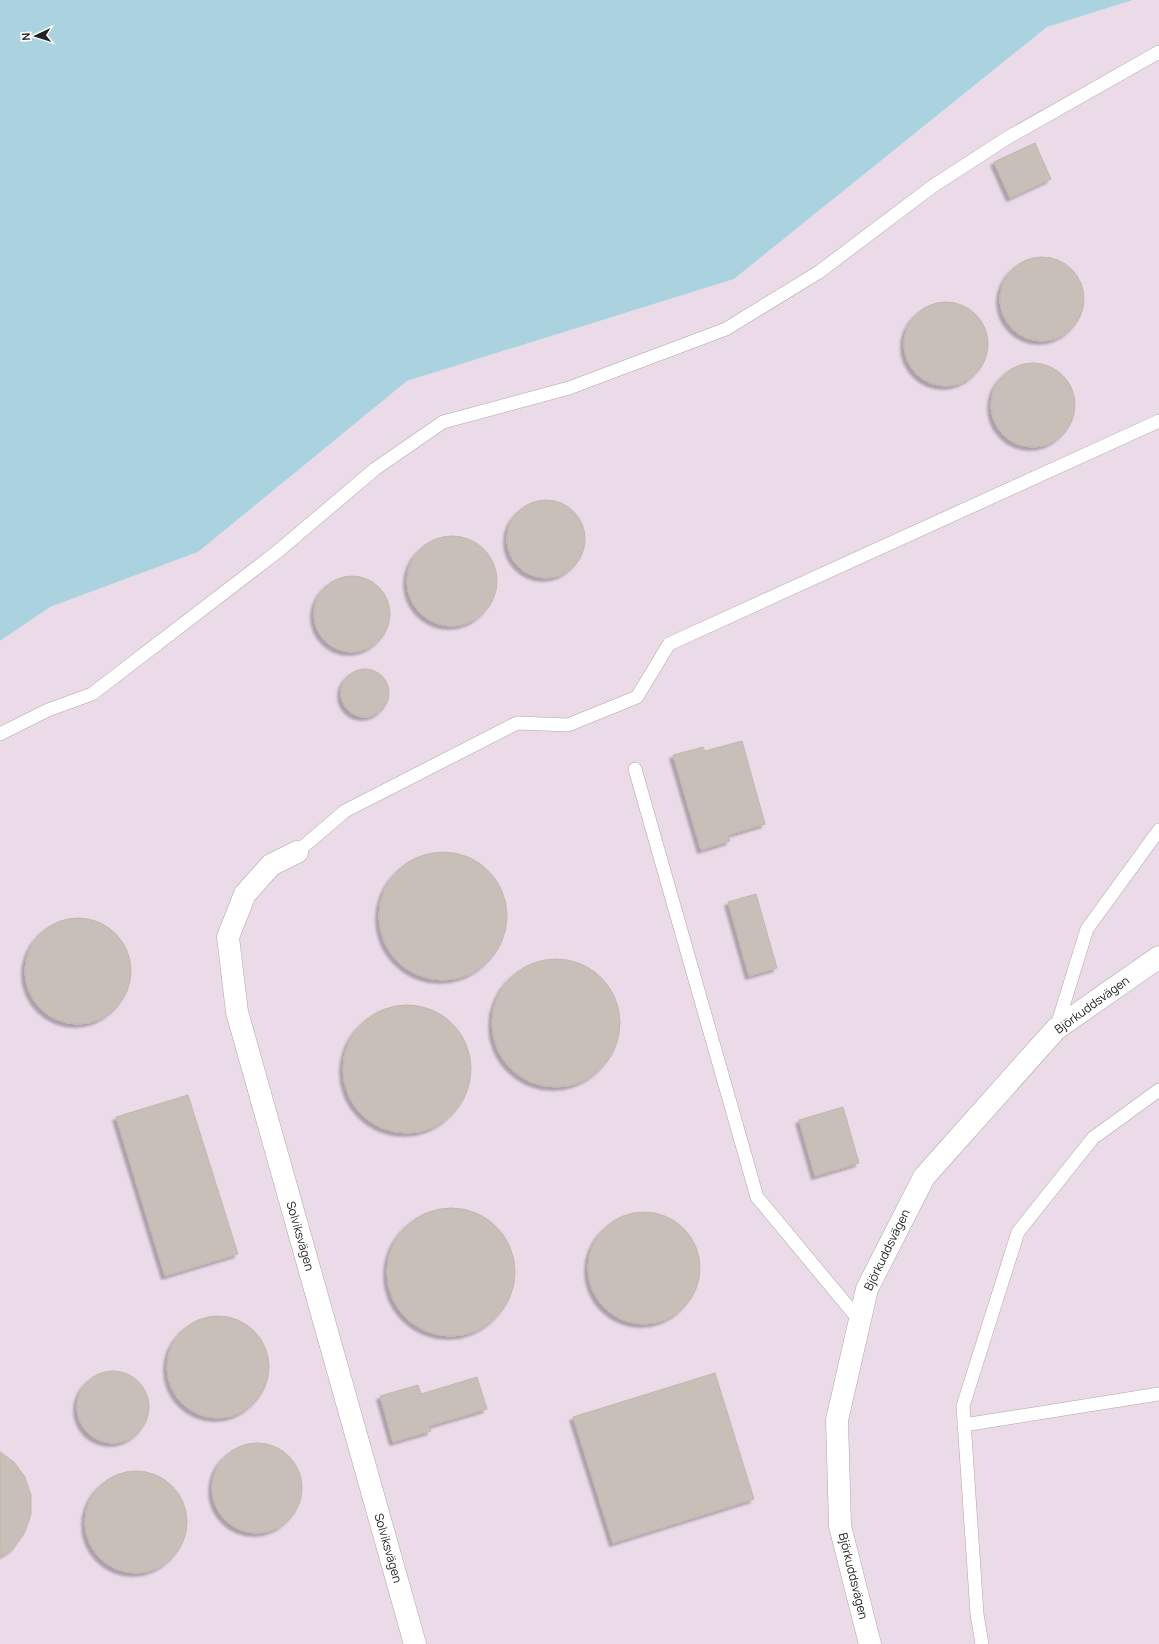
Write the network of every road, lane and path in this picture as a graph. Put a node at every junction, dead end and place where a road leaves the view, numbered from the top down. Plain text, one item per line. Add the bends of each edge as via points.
1 (1159, 52) edge
2 (1159, 421) edge
3 (0, 734) edge
4 (635, 769) dead end
5 (1159, 830) edge
6 (297, 852) joint
7 (1159, 958) edge
8 (1056, 1029) junction
9 (1159, 1090) edge
10 (860, 1321) junction
11 (1159, 1394) edge
12 (964, 1425) junction
13 (415, 1644) edge
14 (870, 1644) edge
15 (982, 1644) edge

1 - 3 lane via 1007,138 933,186 819,272 726,329 569,388 443,422 375,469 277,552 92,694 48,710
2 - 6 lane via 669,644 637,697 568,725 517,723 345,811
4 - 10 lane via 756,1197
5 - 8 lane via 1087,929
6 - 13 street, Solviksvägen via 271,866 245,894 228,937 238,1012
7 - 8 street, Björkuddsvägen
8 - 10 street, Björkuddsvägen via 924,1178 866,1289
9 - 12 lane via 1092,1138 1018,1232 963,1406
10 - 14 street, Björkuddsvägen via 837,1420 840,1526
11 - 12 lane
12 - 15 lane via 977,1614

